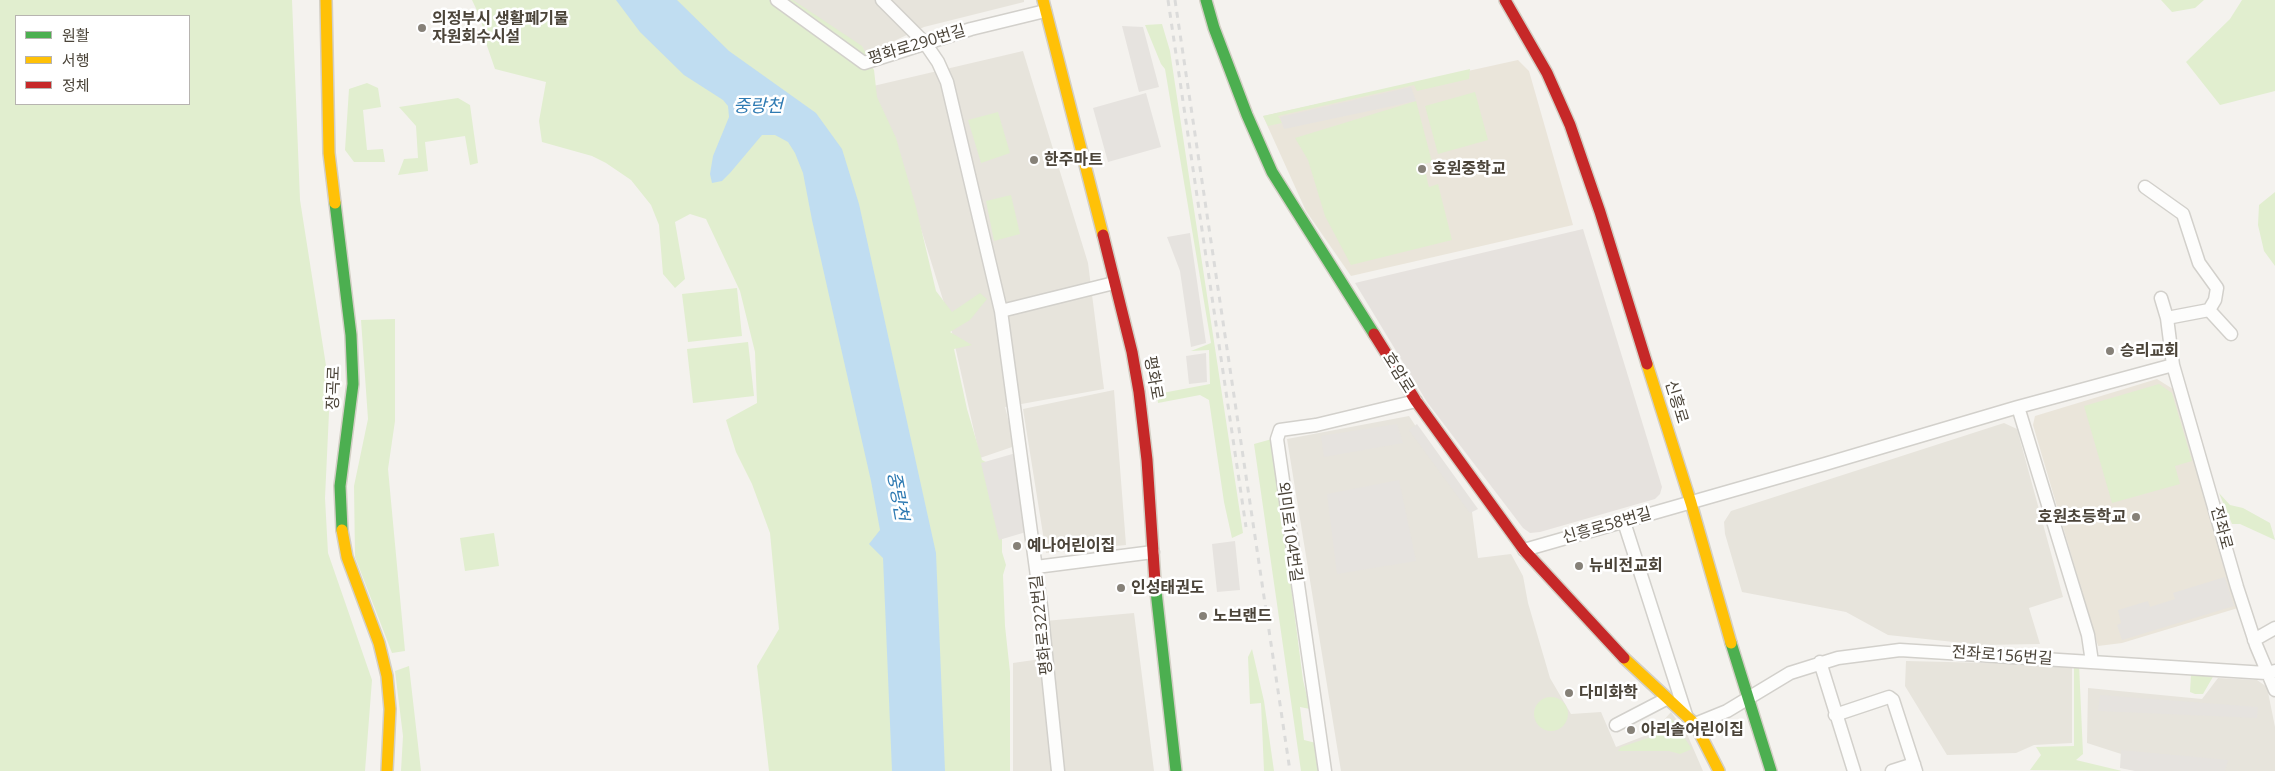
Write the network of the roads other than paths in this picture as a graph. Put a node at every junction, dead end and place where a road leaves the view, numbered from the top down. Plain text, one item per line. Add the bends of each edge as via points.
1 (326, 0) edge
2 (777, 0) edge
3 (882, 0) edge
4 (1206, 0) edge
5 (1505, 0) edge
6 (1044, 6) edge
7 (925, 43) junction
8 (2144, 188) dead end
9 (1114, 283) junction
10 (2161, 298) dead end
11 (2209, 310) junction
12 (1002, 311) junction
13 (2167, 318) junction
14 (2231, 334) dead end
15 (2173, 365) junction
16 (1416, 401) junction
17 (2018, 407) junction
18 (1691, 503) junction
19 (1624, 522) junction
20 (1524, 550) junction
21 (1152, 552) junction
22 (1036, 567) junction
23 (2275, 628) edge
24 (2254, 640) junction
25 (1820, 662) junction
26 (2092, 662) junction
27 (2271, 672) edge
28 (2275, 690) edge
29 (1666, 699) junction
30 (1748, 699) junction
31 (1835, 715) junction
32 (1691, 722) junction
33 (1616, 725) dead end
34 (1915, 767) edge
35 (387, 771) edge
36 (1058, 771) edge
37 (1176, 771) edge
38 (1325, 771) edge
39 (1719, 771) edge
40 (1771, 771) edge
41 (1854, 771) edge
42 (1892, 771) edge

1 - 35 street, 장곡로 via 330,153 351,335 352,384 340,486 340,520 347,558 379,643 387,676 390,708
2 - 7 street, 평화로290번길 via 864,63
3 - 7 street
4 - 16 street, 호암로 via 1247,116 1272,172
5 - 18 street, 신흥로 via 1547,73 1573,133
6 - 7 street, 평화로290번길
6 - 9 street, 평화로
7 - 12 street via 947,82
8 - 11 street via 2183,214 2199,263 2217,288
9 - 12 street
9 - 21 street, 평화로 via 1132,352 1143,416
10 - 13 street, 전좌로
11 - 13 street
11 - 14 street
12 - 22 street
13 - 15 street, 전좌로
15 - 17 street, 신흥로58번길
15 - 24 street, 전좌로
16 - 20 street, 호암로
16 - 38 street, 외미로104번길 via 1316,425 1280,430 1277,439
17 - 18 street, 신흥로58번길
17 - 26 street via 2088,634
18 - 19 street, 신흥로58번길
18 - 30 street, 신흥로
19 - 20 street, 신흥로58번길
19 - 32 street
20 - 29 street, 호암로 via 1614,650
21 - 22 street, 평화로322번길
21 - 37 street, 평화로
22 - 36 street, 평화로322번길
23 - 24 street
24 - 27 street, 전좌로
25 - 26 street, 전좌로156번길 via 1900,650
25 - 30 street, 전좌로156번길 via 1790,673
25 - 31 street
26 - 27 street, 전좌로156번길
27 - 28 street, 전좌로
29 - 32 street, 호암로
29 - 33 street
30 - 32 street, 전좌로156번길 via 1727,711
30 - 40 street, 신흥로
31 - 34 street via 1889,697 1893,700
31 - 41 street
32 - 39 street, 호암로
34 - 42 street

